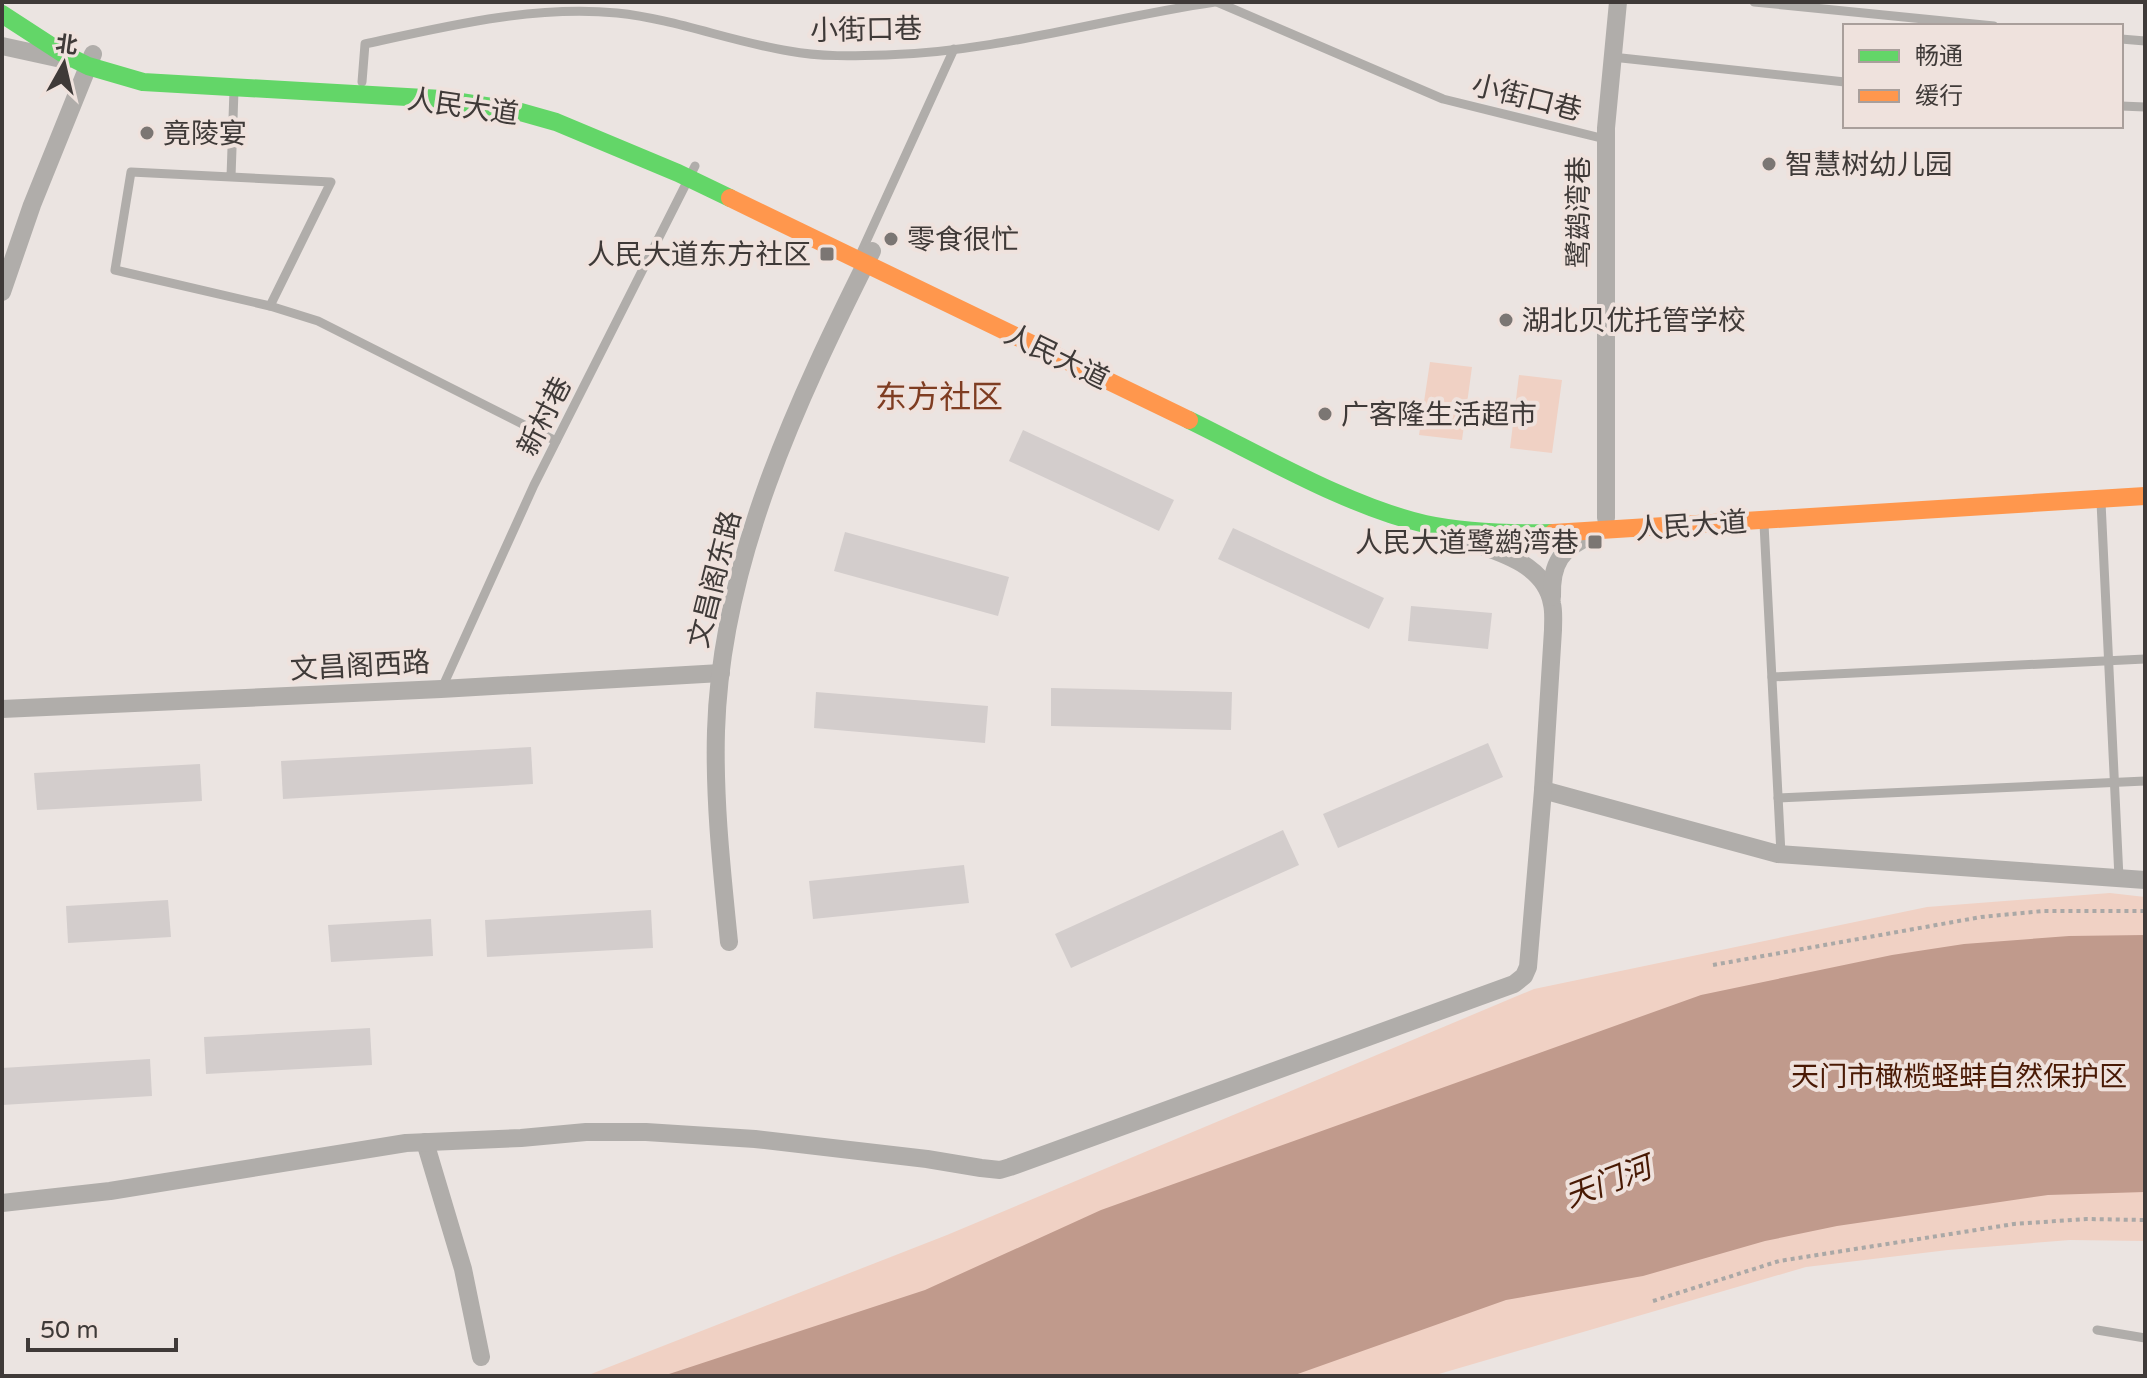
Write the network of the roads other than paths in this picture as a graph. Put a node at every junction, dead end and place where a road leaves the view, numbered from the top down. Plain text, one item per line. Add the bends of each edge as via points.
1 (7, 2) edge
2 (1216, 2) edge
3 (1618, 2) edge
4 (1754, 2) edge
5 (2, 14) edge
6 (1974, 24) edge
7 (2123, 39) edge
8 (2145, 41) edge
9 (2, 46) edge
10 (954, 49) junction
11 (1612, 57) junction
12 (90, 60) junction
13 (234, 81) junction
14 (362, 82) junction
15 (1843, 82) edge
16 (2123, 106) edge
17 (2145, 107) edge
18 (1605, 139) junction
19 (692, 172) junction
20 (231, 177) junction
21 (864, 256) junction
22 (2, 292) edge
23 (270, 306) junction
24 (556, 441) junction
25 (2145, 484) edge
26 (2145, 496) edge
27 (2101, 499) junction
28 (1405, 519) junction
29 (1764, 520) junction
30 (1606, 524) junction
31 (1552, 604) junction
32 (2145, 659) edge
33 (2109, 661) junction
34 (721, 673) junction
35 (1772, 677) junction
36 (441, 689) junction
37 (2, 709) edge
38 (2145, 781) edge
39 (2115, 782) junction
40 (1543, 790) junction
41 (1778, 798) junction
42 (1781, 854) junction
43 (2119, 878) junction
44 (2145, 880) edge
45 (729, 942) dead end
46 (425, 1142) junction
47 (2, 1203) edge
48 (2097, 1330) dead end
49 (2145, 1338) edge
50 (481, 1357) dead end

1 - 12 main road, 人民大道
2 - 10 lane, 小街口巷
2 - 18 lane, 小街口巷 via 1443,99
3 - 11 street, 鹭鹚湾巷
4 - 6 lane
5 - 12 main road, 人民大道 via 62,53
7 - 8 lane
9 - 12 street
10 - 14 lane, 小街口巷 via 821,54 618,13 538,13 447,25 365,44
10 - 21 lane
11 - 15 lane
11 - 18 street, 鹭鹚湾巷
12 - 13 main road, 人民大道 via 143,82
12 - 22 street
13 - 14 main road, 人民大道
13 - 19 main road, 人民大道 via 478,103 556,122
13 - 20 lane
14 - 19 main road, 人民大道 via 520,97 602,125
16 - 17 lane
18 - 30 street, 鹭鹚湾巷
19 - 21 main road, 人民大道
19 - 24 lane, 新村巷
20 - 23 lane via 331,182
20 - 23 lane via 131,172 115,270
21 - 28 main road, 人民大道 via 1350,498
21 - 30 main road, 人民大道 via 1409,506 1458,518
21 - 34 street, 文昌阁东路 via 775,463 739,582
23 - 24 lane via 318,321
24 - 36 lane, 新村巷
25 - 30 main road, 人民大道
26 - 27 main road, 人民大道
27 - 29 main road, 人民大道
27 - 33 lane
28 - 30 main road, 人民大道 via 1505,534
28 - 31 street via 1525,566 1539,576
29 - 30 main road, 人民大道
29 - 35 lane
30 - 31 street via 1562,554 1555,566
31 - 40 street
32 - 33 lane
33 - 35 lane
33 - 39 lane
34 - 36 street, 文昌阁西路
34 - 45 street, 文昌阁东路 via 717,816
35 - 41 lane
36 - 37 street, 文昌阁西路
38 - 39 lane
39 - 41 lane
39 - 43 lane
40 - 42 street
40 - 46 street via 1528,967 1514,984 1010,1167 646,1132
41 - 42 lane
42 - 43 street
43 - 44 street
46 - 47 street
46 - 50 street via 463,1269
48 - 49 lane

